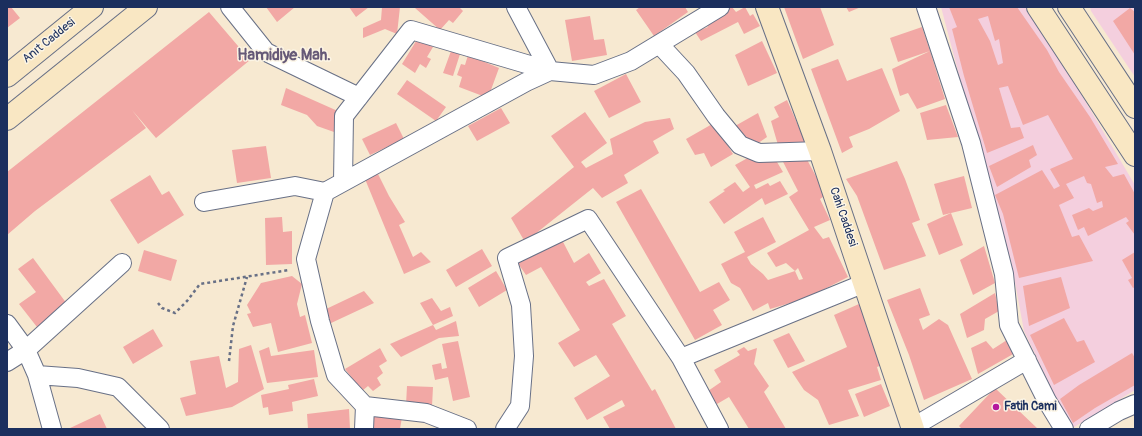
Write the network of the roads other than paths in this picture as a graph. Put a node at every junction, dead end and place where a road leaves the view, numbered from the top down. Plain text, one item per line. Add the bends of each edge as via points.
1 (92, 7) edge
2 (146, 7) edge
3 (230, 7) edge
4 (516, 7) edge
5 (720, 7) edge
6 (768, 7) edge
7 (926, 7) edge
8 (1038, 7) edge
9 (1070, 7) edge
10 (659, 44) junction
11 (550, 71) junction
12 (7, 76) edge
13 (359, 97) junction
14 (1135, 107) edge
15 (7, 119) edge
16 (820, 151) junction
17 (1135, 155) edge
18 (343, 182) junction
19 (325, 192) junction
20 (204, 202) dead end
21 (122, 263) dead end
22 (865, 284) junction
23 (7, 324) edge
24 (26, 350) junction
25 (681, 358) junction
26 (1027, 360) junction
27 (7, 362) edge
28 (37, 375) junction
29 (1135, 404) edge
30 (365, 406) junction
31 (913, 428) edge
32 (52, 429) edge
33 (160, 429) edge
34 (364, 429) edge
35 (467, 429) edge
36 (505, 429) edge
37 (720, 429) edge
38 (1064, 429) edge
39 (1089, 429) edge

1 - 12 main road, Anıt Caddesi
2 - 15 main road
3 - 13 street via 266,52
4 - 11 street
5 - 10 street
6 - 16 main road, Cahi Caddesi
7 - 26 street via 972,143 1004,274 1009,325
8 - 17 main road
9 - 14 main road
10 - 11 street via 631,62 594,75
10 - 16 street via 686,73 740,145 759,153
11 - 13 street via 412,30
11 - 18 street
13 - 18 street via 344,116
16 - 22 main road, Cahi Caddesi
18 - 19 street
19 - 20 street via 295,186
19 - 30 street via 306,259 336,375
21 - 24 street
22 - 25 street
22 - 31 main road, Cahi Caddesi
23 - 24 street
24 - 27 street
24 - 28 street
25 - 36 street via 588,219 507,258 521,305 524,356 520,406
25 - 37 street
26 - 31 street
26 - 38 street via 1046,401
28 - 32 street
28 - 33 street via 78,378 118,387
29 - 39 street
30 - 34 street
30 - 35 street via 426,413

